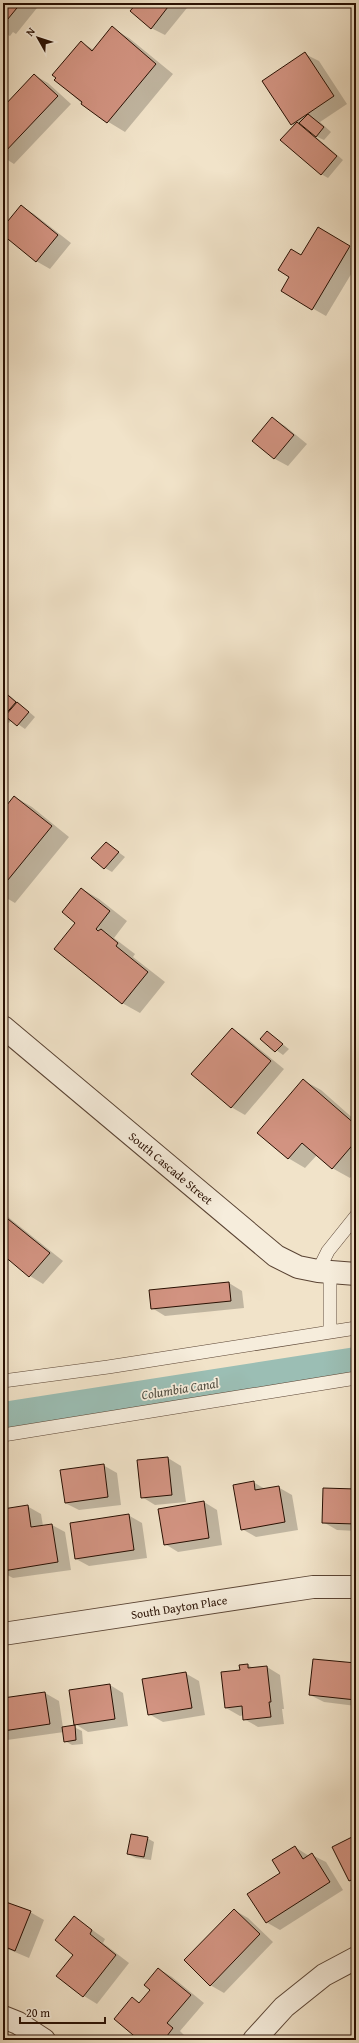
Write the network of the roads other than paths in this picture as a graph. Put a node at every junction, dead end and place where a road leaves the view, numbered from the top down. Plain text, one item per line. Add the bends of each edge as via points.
1 (3, 1027) edge
2 (356, 1216) edge
3 (324, 1272) junction
4 (356, 1274) edge
5 (356, 1328) edge
6 (330, 1332) junction
7 (356, 1378) edge
8 (3, 1382) edge
9 (3, 1435) edge
10 (356, 1587) edge
11 (3, 1634) edge
12 (356, 1958) edge
13 (3, 2017) edge
14 (44, 2040) edge
15 (254, 2040) edge

1 - 3 street, South Cascade Street via 276,1256 298,1267
2 - 3 lane via 328,1251
3 - 4 street, South Cascade Street
3 - 6 lane
5 - 6 lane
6 - 8 lane
7 - 9 lane
10 - 11 street, South Dayton Place via 313,1587
12 - 15 street via 324,1975 284,2007
13 - 14 street via 18,2023

